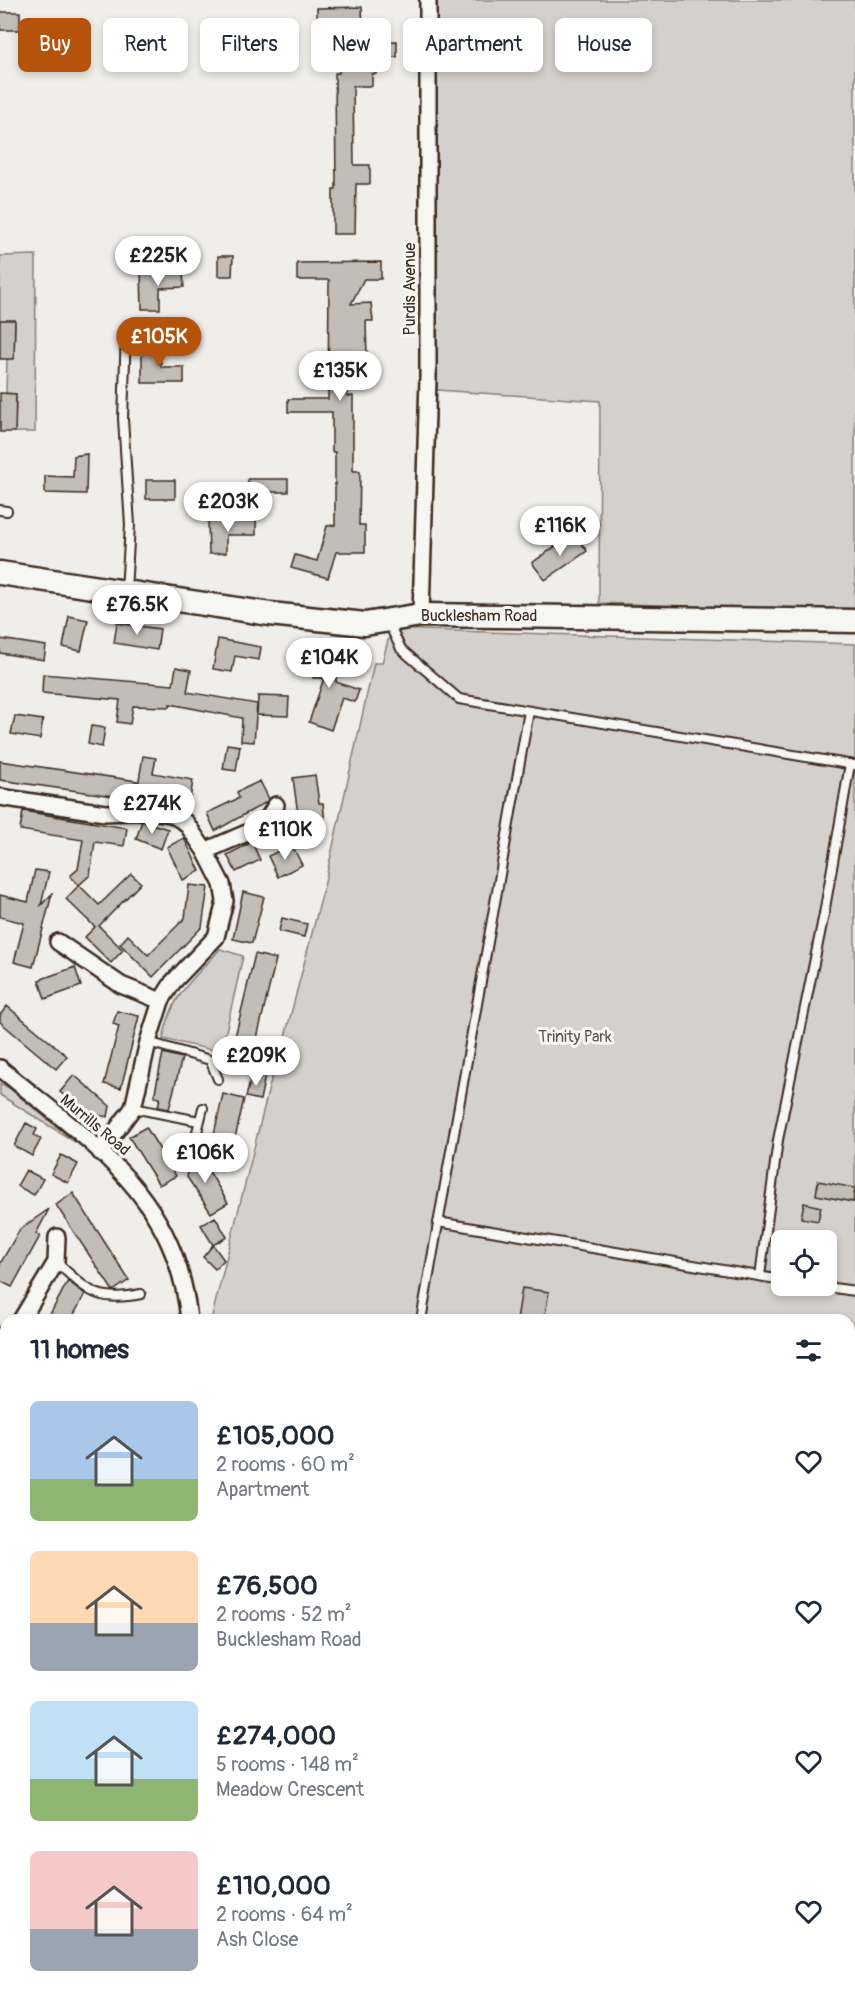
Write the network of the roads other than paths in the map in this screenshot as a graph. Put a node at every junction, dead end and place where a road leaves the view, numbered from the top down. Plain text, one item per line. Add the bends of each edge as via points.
1 (428, 0) edge
2 (126, 331) dead end
3 (0, 573) edge
4 (126, 592) junction
5 (421, 615) junction
6 (387, 620) junction
7 (855, 621) edge
8 (529, 711) junction
9 (853, 765) edge
10 (0, 797) edge
11 (276, 805) dead end
12 (205, 851) junction
13 (58, 942) dead end
14 (161, 1002) junction
15 (148, 1042) junction
16 (0, 1068) edge
17 (218, 1079) dead end
18 (133, 1108) junction
19 (203, 1108) dead end
20 (199, 1121) junction
21 (195, 1140) dead end
22 (100, 1152) junction
23 (438, 1222) junction
24 (57, 1237) dead end
25 (56, 1262) junction
26 (760, 1276) junction
27 (771, 1278) edge
28 (837, 1288) edge
29 (855, 1291) edge
30 (141, 1294) dead end
31 (25, 1314) edge
32 (188, 1314) edge
33 (422, 1314) edge

1 - 5 street, Purdis Avenue via 428,367
2 - 4 lane via 123,419 130,525
3 - 4 street, Bucklesham Road
4 - 6 street, Bucklesham Road via 270,614 364,624
5 - 6 street, Bucklesham Road
5 - 7 street, Bucklesham Road
6 - 8 lane via 401,649 459,699
8 - 9 lane
8 - 23 lane
9 - 26 lane via 778,1140
10 - 12 street via 105,813 171,814 186,823
11 - 12 street via 263,826
12 - 14 street via 222,884 223,920 216,937 173,982
13 - 14 street via 121,985
14 - 15 street
15 - 17 lane via 210,1060
15 - 18 street
16 - 22 street, Murrills Road
18 - 20 lane
18 - 22 street
19 - 20 lane
20 - 21 lane
22 - 32 street, Murrills Road via 126,1174 166,1232 178,1263
23 - 26 lane
23 - 33 lane
24 - 25 street
25 - 30 lane via 91,1292 104,1297
25 - 31 street
26 - 27 lane
28 - 29 lane

